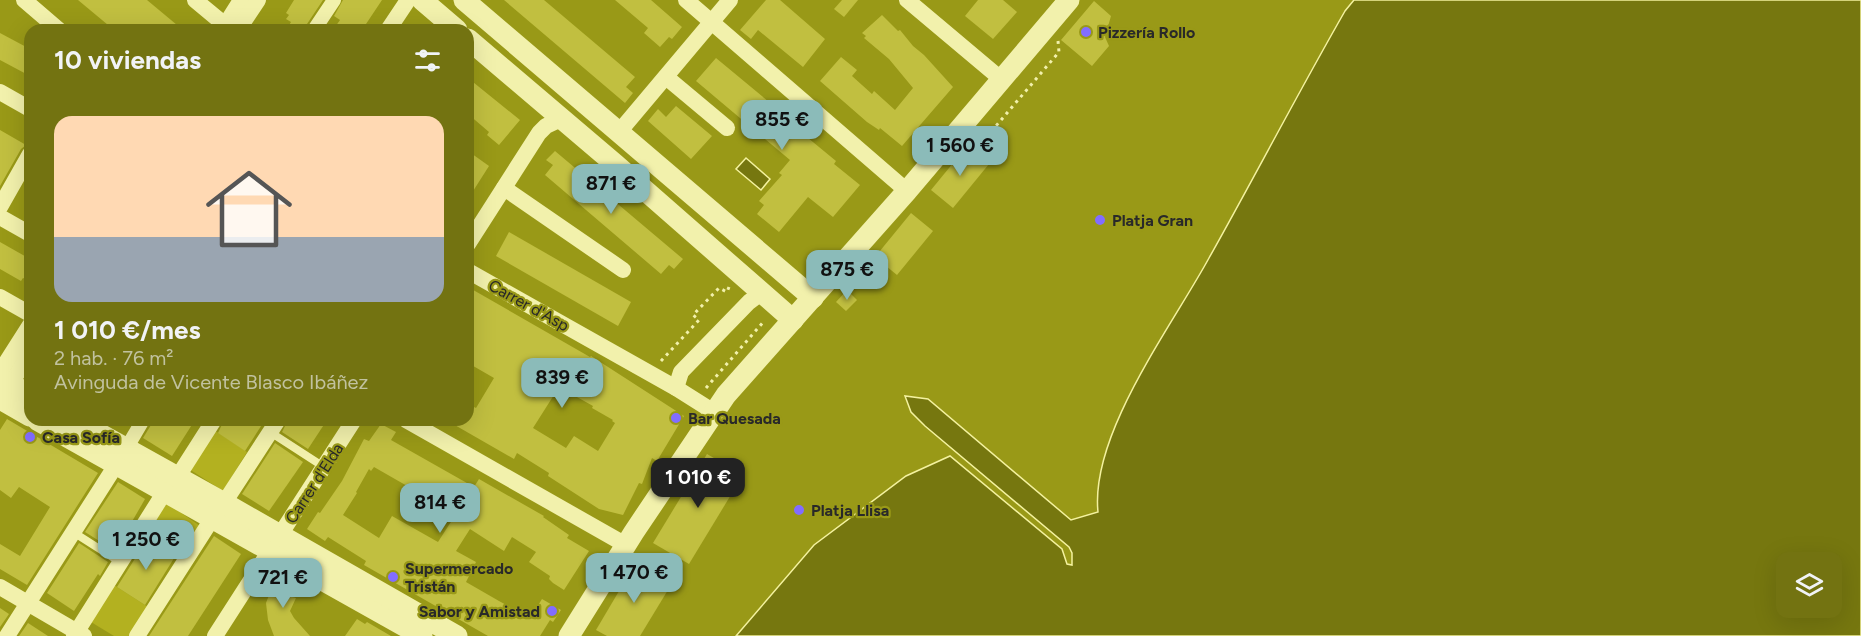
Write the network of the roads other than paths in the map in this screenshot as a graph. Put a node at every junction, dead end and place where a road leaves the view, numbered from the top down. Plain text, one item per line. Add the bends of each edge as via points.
1 (24, 0) edge
2 (195, 0) edge
3 (241, 0) edge
4 (258, 0) edge
5 (334, 0) edge
6 (408, 0) edge
7 (422, 0) edge
8 (464, 0) edge
9 (686, 0) edge
10 (730, 0) edge
11 (908, 0) edge
12 (1069, 0) edge
13 (712, 22) junction
14 (52, 24) edge
15 (223, 24) edge
16 (230, 24) edge
17 (233, 24) edge
18 (318, 24) edge
19 (392, 24) edge
20 (450, 24) edge
21 (474, 44) edge
22 (666, 77) junction
23 (1001, 79) junction
24 (0, 92) edge
25 (24, 106) edge
26 (561, 119) junction
27 (727, 128) dead end
28 (619, 132) junction
29 (591, 144) junction
30 (24, 165) edge
31 (504, 188) junction
32 (907, 191) junction
33 (0, 207) edge
34 (0, 217) edge
35 (24, 231) edge
36 (474, 235) edge
37 (623, 270) dead end
38 (474, 274) edge
39 (0, 297) edge
40 (813, 298) junction
41 (771, 300) junction
42 (24, 311) edge
43 (793, 320) junction
44 (24, 338) edge
45 (24, 361) edge
46 (676, 388) junction
47 (2, 389) edge
48 (24, 394) edge
49 (706, 406) junction
50 (24, 410) edge
51 (51, 426) edge
52 (82, 426) edge
53 (139, 426) edge
54 (210, 426) edge
55 (274, 426) edge
56 (350, 426) edge
57 (417, 426) edge
58 (121, 457) junction
59 (324, 467) junction
60 (171, 485) junction
61 (218, 511) junction
62 (73, 532) junction
63 (275, 543) junction
64 (626, 545) junction
65 (120, 562) junction
66 (0, 588) edge
67 (28, 603) junction
68 (79, 634) edge
69 (7, 636) edge
70 (137, 636) edge
71 (215, 636) edge
72 (422, 636) edge
73 (457, 636) edge
74 (569, 636) edge

1 - 14 street
2 - 15 street
3 - 16 street
4 - 17 street
5 - 18 street
6 - 19 street
7 - 20 street
8 - 28 street
9 - 13 street
10 - 13 street
11 - 23 street
12 - 23 street
13 - 22 street
13 - 32 street
21 - 26 street
22 - 27 street
22 - 28 street
23 - 32 street
24 - 25 street
26 - 29 street
26 - 31 street via 539,133
28 - 29 street via 603,144
28 - 40 street
29 - 41 street
30 - 33 street
31 - 36 street
31 - 37 street
32 - 40 street
34 - 35 street
38 - 46 street, Carrer d'Asp
39 - 42 street
40 - 43 street
41 - 43 street
41 - 46 street via 757,296 749,302 681,372
43 - 49 street via 726,395
44 - 47 street
45 - 47 street
46 - 49 street, Carrer d'Asp
47 - 48 street
47 - 50 street
49 - 64 street
51 - 58 street
52 - 58 street
53 - 58 street
54 - 60 street
55 - 59 lane
55 - 61 street
56 - 59 street, Carrer d'Elda
57 - 64 street
58 - 60 street
58 - 62 street
59 - 63 street, Carrer d'Elda
60 - 61 street
60 - 65 street
61 - 63 street
61 - 70 street
62 - 65 lane
62 - 67 street
63 - 71 street, Carrer d'Elda
63 - 72 street
63 - 73 street
64 - 74 street
65 - 68 street
66 - 67 street
67 - 68 street
67 - 69 street

